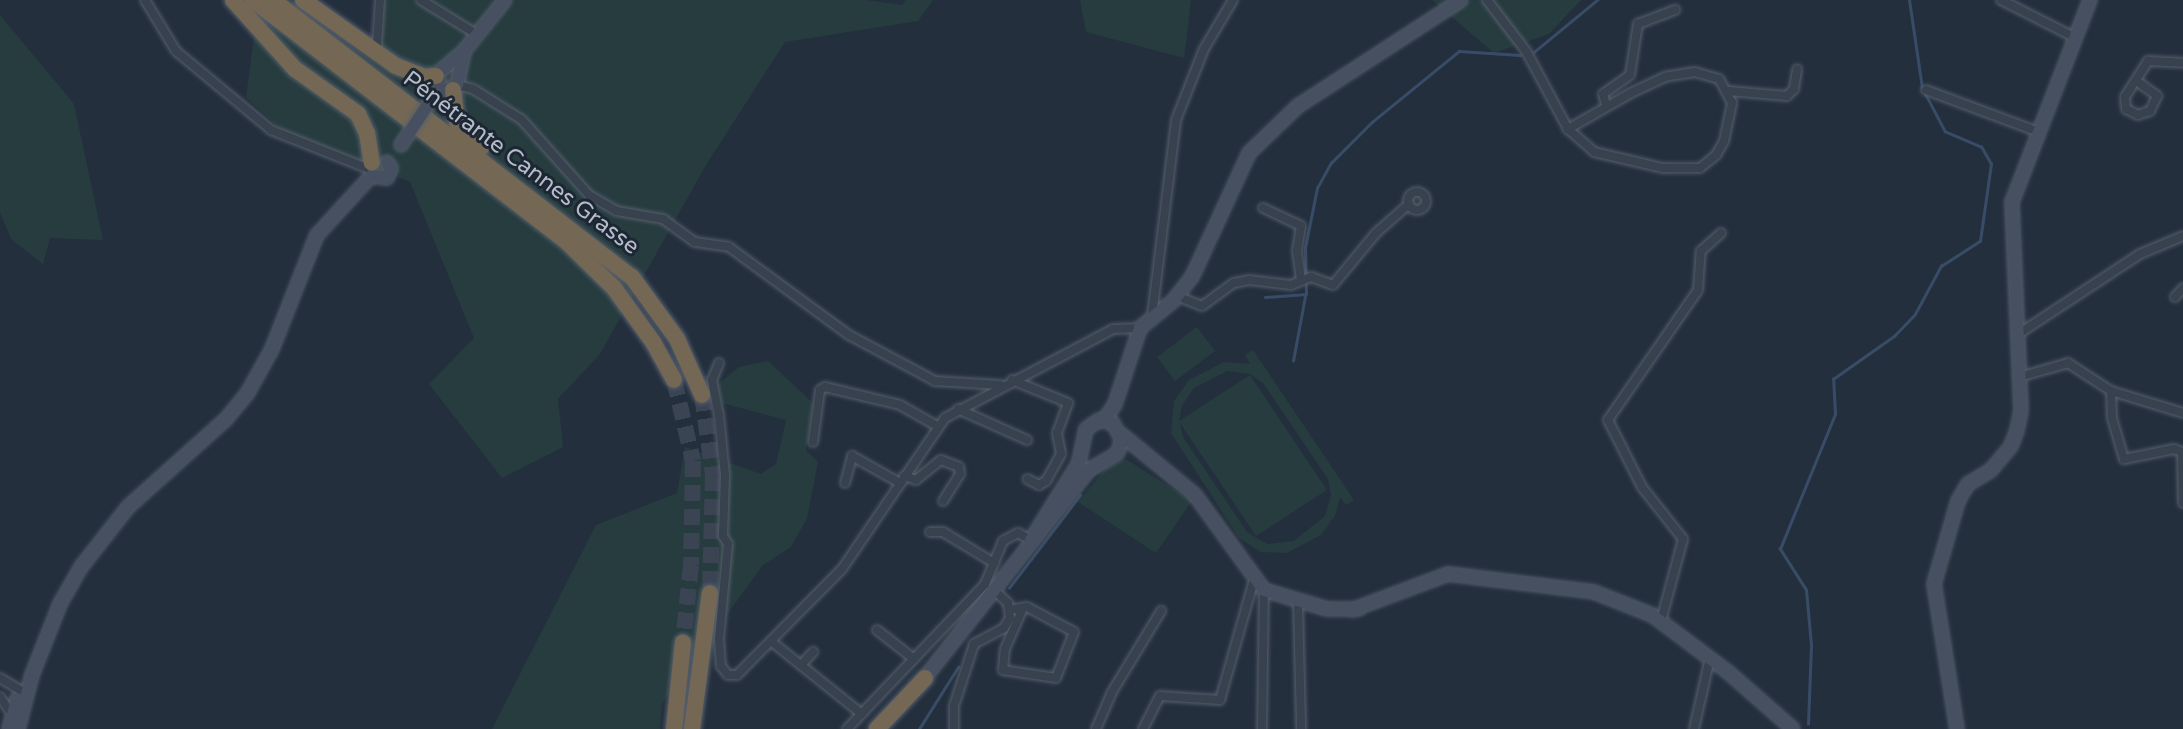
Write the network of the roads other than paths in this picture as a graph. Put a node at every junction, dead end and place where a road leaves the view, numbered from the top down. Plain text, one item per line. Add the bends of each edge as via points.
1 (145, 0) edge
2 (233, 0) edge
3 (253, 0) edge
4 (273, 0) edge
5 (303, 0) edge
6 (380, 0) edge
7 (421, 0) edge
8 (505, 0) edge
9 (1233, 0) edge
10 (1461, 0) edge
11 (1488, 0) edge
12 (2001, 0) edge
13 (2090, 0) edge
14 (1675, 10) dead end
15 (476, 34) junction
16 (2076, 38) junction
17 (377, 44) dead end
18 (2183, 64) edge
19 (1797, 69) dead end
20 (2138, 82) dead end
21 (446, 83) junction
22 (1926, 90) dead end
23 (1729, 91) junction
24 (1605, 106) junction
25 (1568, 129) junction
26 (2039, 132) junction
27 (375, 168) junction
28 (1409, 204) dead end
29 (1263, 208) dead end
30 (1721, 233) dead end
31 (2183, 236) edge
32 (606, 253) junction
33 (1305, 277) junction
34 (2183, 288) edge
35 (1177, 296) junction
36 (2175, 297) dead end
37 (1152, 316) junction
38 (1140, 328) junction
39 (2017, 335) junction
40 (719, 363) dead end
41 (2019, 377) junction
42 (674, 380) tunnel mouth
43 (1012, 380) junction
44 (1001, 385) junction
45 (2111, 391) junction
46 (702, 395) tunnel mouth
47 (958, 409) junction
48 (2183, 413) edge
49 (937, 426) junction
50 (1114, 427) junction
51 (1027, 440) dead end
52 (813, 442) dead end
53 (1085, 448) junction
54 (1135, 448) junction
55 (1120, 449) junction
56 (1102, 460) junction
57 (1027, 479) dead end
58 (902, 480) junction
59 (845, 483) dead end
60 (943, 501) dead end
61 (2183, 503) edge
62 (930, 532) dead end
63 (1031, 540) junction
64 (993, 563) junction
65 (1254, 580) junction
66 (993, 589) junction
67 (1264, 590) junction
68 (710, 593) tunnel mouth
69 (1298, 602) junction
70 (1010, 610) junction
71 (1022, 610) junction
72 (1161, 611) dead end
73 (1661, 621) junction
74 (877, 630) dead end
75 (706, 631) junction
76 (683, 642) tunnel mouth
77 (772, 642) junction
78 (813, 652) dead end
79 (1710, 658) junction
80 (914, 659) junction
81 (801, 665) junction
82 (925, 678) junction
83 (2, 683) edge
84 (25, 692) junction
85 (0, 697) edge
86 (12, 713) junction
87 (862, 714) junction
88 (9, 729) edge
89 (18, 729) edge
90 (674, 729) edge
91 (692, 729) edge
92 (705, 729) edge
93 (847, 729) edge
94 (877, 729) edge
95 (885, 729) edge
96 (954, 729) edge
97 (1096, 729) edge
98 (1143, 729) edge
99 (1262, 729) edge
100 (1301, 729) edge
101 (1694, 729) edge
102 (1793, 729) edge
103 (1957, 729) edge

1 - 27 street via 176,51 271,130
2 - 27 highway via 295,69 358,114
3 - 42 highway, Pénétrante Cannes Grasse via 567,242 614,288
4 - 32 highway, Pénétrante Cannes Grasse
5 - 21 highway via 396,66
6 - 17 street
7 - 15 street
8 - 15 main road
9 - 37 street via 1204,50 1176,120
10 - 35 main road via 1298,106 1264,136 1239,170 1201,259
11 - 25 street via 1522,45
12 - 16 street
13 - 16 main road
14 - 24 street via 1638,24 1630,75 1603,94
15 - 21 main road
16 - 26 main road
18 - 20 street via 2148,61
19 - 23 street via 1794,89 1787,96
21 - 27 main road, bridge via 401,145
21 - 32 highway via 453,113 464,132 592,232
21 - 44 street via 474,89 522,120 589,195 617,211 663,219 695,242 729,247 849,335 935,382
22 - 26 street
23 - 24 street via 1720,79 1695,72 1665,77
23 - 25 street via 1732,103 1724,141 1700,168 1683,171 1612,158 1580,143
24 - 25 street
26 - 39 main road via 2012,202
27 - 84 main road via 317,235 272,349 247,394 226,419 128,507 81,567 60,604
28 - 33 street via 1376,233 1333,285
29 - 33 street via 1301,226 1297,251
30 - 73 street via 1701,251 1698,290 1608,420 1642,487 1683,539
31 - 39 street via 2140,254
32 - 46 highway, Pénétrante Cannes Grasse via 657,306
33 - 35 street via 1292,285 1270,280 1234,283 1202,306
34 - 36 street
35 - 37 main road
37 - 38 main road
38 - 43 street via 1113,329
38 - 50 main road via 1115,404
39 - 41 main road
40 - 77 street via 712,380 722,439 723,536 728,544 719,639 721,666 728,675 737,675
41 - 45 street via 2068,363
41 - 103 main road via 2021,411 2011,446 1991,470 1968,484 1958,501 1934,584
43 - 44 street
43 - 57 street via 1069,403 1057,433 1061,454 1046,481 1039,485
44 - 47 street
45 - 48 street
45 - 61 street via 2112,418 2124,459 2174,449 2182,452
47 - 49 street
47 - 51 street
49 - 52 street via 900,405 825,387 820,390
49 - 58 street
50 - 53 main road via 1086,429
50 - 54 main road
50 - 55 main road
53 - 56 main road
53 - 63 main road
54 - 55 main road
54 - 65 main road via 1195,495
55 - 56 main road
56 - 63 main road
58 - 59 street via 852,456
58 - 60 street via 916,480 941,460 959,467 960,474
58 - 77 street via 842,569
62 - 64 street via 943,532
63 - 64 street via 1018,533 1009,536
63 - 66 main road
64 - 80 street via 985,584
65 - 67 main road
65 - 98 street via 1220,701 1160,696
66 - 70 street
66 - 82 main road
67 - 69 main road
67 - 99 street
68 - 75 highway
69 - 73 main road via 1352,610 1430,578 1457,576 1594,592
69 - 100 street
70 - 71 street
70 - 96 street via 1004,628 982,636 970,651 954,706
71 - 71 street via 1027,607 1074,632 1056,678 1003,670 1005,649
72 - 97 street via 1112,692
73 - 79 main road
74 - 80 street
75 - 91 highway
75 - 92 highway via 701,691
76 - 90 highway
77 - 81 street
78 - 81 street
79 - 101 street
79 - 102 main road
80 - 87 street
81 - 87 street
82 - 94 highway
82 - 95 main road
83 - 84 street
84 - 86 main road
84 - 89 main road
85 - 86 street
86 - 88 main road
87 - 93 street

